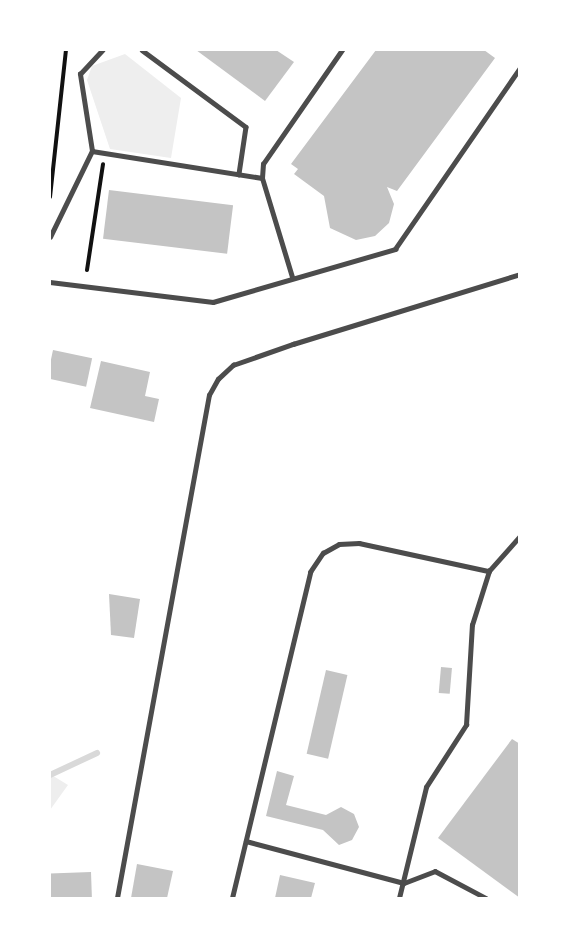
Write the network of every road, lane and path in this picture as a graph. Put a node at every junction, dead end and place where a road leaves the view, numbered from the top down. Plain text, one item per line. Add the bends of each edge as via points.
1 (66, 50) edge
2 (102, 50) edge
3 (142, 50) edge
4 (341, 50) edge
5 (519, 68) edge
6 (92, 151) junction
7 (115, 161) dead end
8 (240, 174) junction
9 (262, 178) junction
10 (50, 197) edge
11 (50, 237) edge
12 (87, 270) dead end
13 (519, 274) edge
14 (292, 277) junction
15 (50, 282) edge
16 (519, 536) edge
17 (489, 571) junction
18 (246, 841) junction
19 (404, 883) junction
20 (117, 898) edge
21 (232, 898) edge
22 (399, 898) edge
23 (486, 898) edge

1 - 10 path via 55,185
2 - 6 lane via 80,75
3 - 8 lane via 246,127
4 - 9 lane via 268,150
5 - 14 lane via 394,249
6 - 8 lane
6 - 11 lane
7 - 12 path via 103,159
8 - 9 lane
9 - 14 lane
13 - 20 lane via 293,344 233,365 218,379 209,395
14 - 15 lane via 213,302
16 - 17 lane
17 - 18 lane via 359,543 339,544 323,553 310,572
17 - 19 lane via 472,625 466,725 426,787
18 - 19 lane
18 - 21 lane
19 - 22 lane
19 - 23 lane via 435,871

